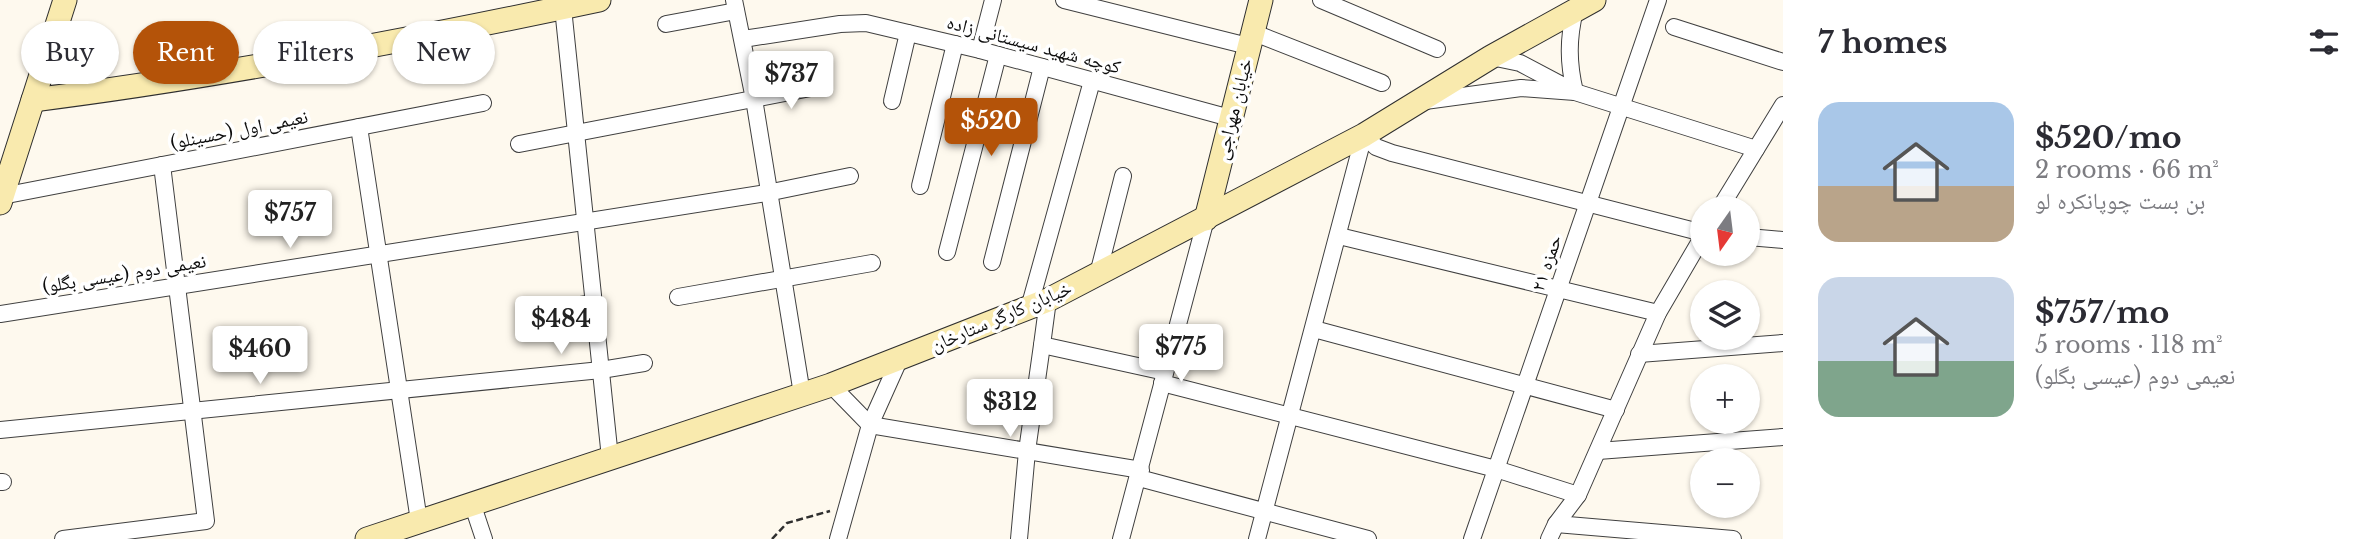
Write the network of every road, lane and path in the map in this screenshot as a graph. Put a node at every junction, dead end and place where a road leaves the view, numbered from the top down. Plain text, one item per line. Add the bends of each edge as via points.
1 (65, 0) edge
2 (599, 0) edge
3 (993, 0) edge
4 (1065, 0) edge
5 (1261, 0) edge
6 (1321, 0) edge
7 (1658, 0) edge
8 (1584, 5) edge
9 (735, 6) edge
10 (563, 8) junction
11 (666, 24) dead end
12 (1674, 27) dead end
13 (908, 33) junction
14 (743, 39) junction
15 (1250, 39) junction
16 (955, 44) junction
17 (1437, 49) dead end
18 (980, 50) junction
19 (998, 55) junction
20 (1491, 57) junction
21 (1783, 62) edge
22 (1042, 67) junction
23 (1091, 81) junction
24 (1382, 83) dead end
25 (821, 86) dead end
26 (1576, 92) junction
27 (754, 99) junction
28 (33, 100) junction
29 (892, 101) dead end
30 (1416, 102) junction
31 (483, 103) dead end
32 (1622, 105) junction
33 (1783, 105) edge
34 (1230, 118) junction
35 (1779, 121) edge
36 (359, 127) junction
37 (1364, 135) junction
38 (577, 136) junction
39 (519, 144) dead end
40 (1756, 149) junction
41 (162, 165) junction
42 (850, 176) dead end
43 (1123, 176) dead end
44 (920, 186) dead end
45 (767, 192) junction
46 (1727, 196) edge
47 (1, 200) edge
48 (1589, 202) junction
49 (1206, 219) junction
50 (586, 221) junction
51 (1690, 230) edge
52 (1339, 236) junction
53 (1760, 238) edge
54 (1783, 240) edge
55 (947, 252) dead end
56 (379, 254) junction
57 (1690, 257) edge
58 (992, 262) dead end
59 (872, 263) dead end
60 (1097, 274) junction
61 (782, 281) junction
62 (177, 286) junction
63 (1559, 291) junction
64 (678, 297) dead end
65 (594, 303) junction
66 (1038, 304) junction
67 (528, 313) dead end
68 (1658, 313) junction
69 (0, 314) edge
70 (1314, 329) junction
71 (1783, 343) edge
72 (1042, 345) junction
73 (1639, 354) junction
74 (900, 358) junction
75 (644, 363) dead end
76 (601, 370) junction
77 (1164, 377) junction
78 (831, 385) junction
79 (1525, 385) junction
80 (399, 390) junction
81 (802, 394) junction
82 (192, 411) junction
83 (1616, 411) junction
84 (1289, 416) junction
85 (870, 425) junction
86 (0, 430) edge
87 (1783, 437) edge
88 (1027, 451) junction
89 (1598, 451) junction
90 (610, 457) junction
91 (1496, 469) junction
92 (1140, 474) junction
93 (1578, 495) junction
94 (472, 503) junction
95 (845, 509) junction
96 (1264, 512) junction
97 (419, 521) junction
98 (1552, 531) edge
99 (63, 539) edge
100 (368, 539) edge
101 (484, 539) edge
102 (772, 539) edge
103 (838, 539) edge
104 (1019, 539) edge
105 (1121, 539) edge
106 (1257, 539) edge
107 (1368, 539) edge
108 (1472, 539) edge
109 (1733, 539) edge

1 - 28 street
2 - 10 street
3 - 18 street
4 - 15 street
5 - 15 street, خیابان مهراجی
6 - 17 street
7 - 32 street, حمزه ۲۱
8 - 20 street, خیابان کارگر ستارخان
8 - 26 street via 1569,36 1569,66
9 - 11 street
9 - 14 street
10 - 28 street via 166,83
10 - 38 street
12 - 21 street
13 - 14 street, کوچه شهید سیستانی زاده via 866,23
13 - 16 street, کوچه شهید سیستانی زاده
13 - 29 street
14 - 27 street
15 - 24 street
15 - 34 street, خیابان مهراجی
16 - 18 street, کوچه شهید سیستانی زاده
16 - 44 street
18 - 19 street, کوچه شهید سیستانی زاده
19 - 22 street, کوچه شهید سیستانی زاده
19 - 55 street
20 - 26 street via 1520,63
20 - 30 street, خیابان کارگر ستارخان
22 - 23 street, کوچه شهید سیستانی زاده
22 - 58 street
23 - 34 street, کوچه شهید سیستانی زاده
23 - 66 street
25 - 27 street
26 - 30 street via 1521,88
26 - 32 street
27 - 38 street
27 - 45 street
28 - 47 street
30 - 37 street, خیابان کارگر ستارخان
31 - 36 street, نعیمی اول (حسینلو)
32 - 40 street
32 - 48 street, حمزه ۲۱
33 - 35 street
34 - 49 street, خیابان مهراجی
35 - 40 street
36 - 41 street, نعیمی اول (حسینلو)
36 - 56 street
37 - 48 street via 1376,147 1392,153
37 - 49 street, خیابان کارگر ستارخان
37 - 52 street
38 - 39 street
38 - 50 street
40 - 46 street
41 - 47 street, نعیمی اول (حسینلو)
41 - 62 street
42 - 45 street, نعیمی دوم (عیسی بگلو)
43 - 60 street
45 - 50 street, نعیمی دوم (عیسی بگلو)
45 - 61 street
48 - 51 street
48 - 63 street, حمزه ۲۱
49 - 60 street, خیابان کارگر ستارخان
49 - 77 street
50 - 56 street, نعیمی دوم (عیسی بگلو)
50 - 65 street
52 - 63 street
52 - 70 street
53 - 54 street
56 - 62 street, نعیمی دوم (عیسی بگلو)
56 - 80 street
57 - 68 street
59 - 61 street
60 - 66 street, خیابان کارگر ستارخان
61 - 64 street
61 - 81 street
62 - 69 street, نعیمی دوم (عیسی بگلو)
62 - 82 street
63 - 68 street
63 - 79 street, حمزه ۲۱
65 - 67 street
65 - 76 street
66 - 72 street
66 - 74 street, خیابان کارگر ستارخان
68 - 73 street
70 - 79 street
70 - 84 street
71 - 73 street
72 - 77 street
72 - 88 street
73 - 83 street
74 - 78 street, خیابان کارگر ستارخان
74 - 85 street
75 - 76 street
76 - 80 street
76 - 90 street
77 - 84 street
77 - 92 street
78 - 81 street, خیابان کارگر ستارخان
78 - 85 street
79 - 83 street
79 - 91 street, حمزه ۲۱
80 - 82 street
80 - 97 street
81 - 90 street, خیابان کارگر ستارخان
82 - 86 street
82 - 99 street via 206,521
83 - 89 street
84 - 91 street
84 - 96 street
85 - 88 street
85 - 95 street
87 - 89 street
88 - 92 street
88 - 104 street
89 - 93 street
90 - 94 street, خیابان کارگر ستارخان
91 - 93 street
91 - 108 street, حمزه ۲۱
92 - 96 street
92 - 105 street
93 - 98 street
94 - 97 street, خیابان کارگر ستارخان
94 - 101 street
95 - 102 path via 787,523
95 - 103 street
96 - 106 street
96 - 107 street
97 - 100 street, خیابان کارگر ستارخان
98 - 109 street

